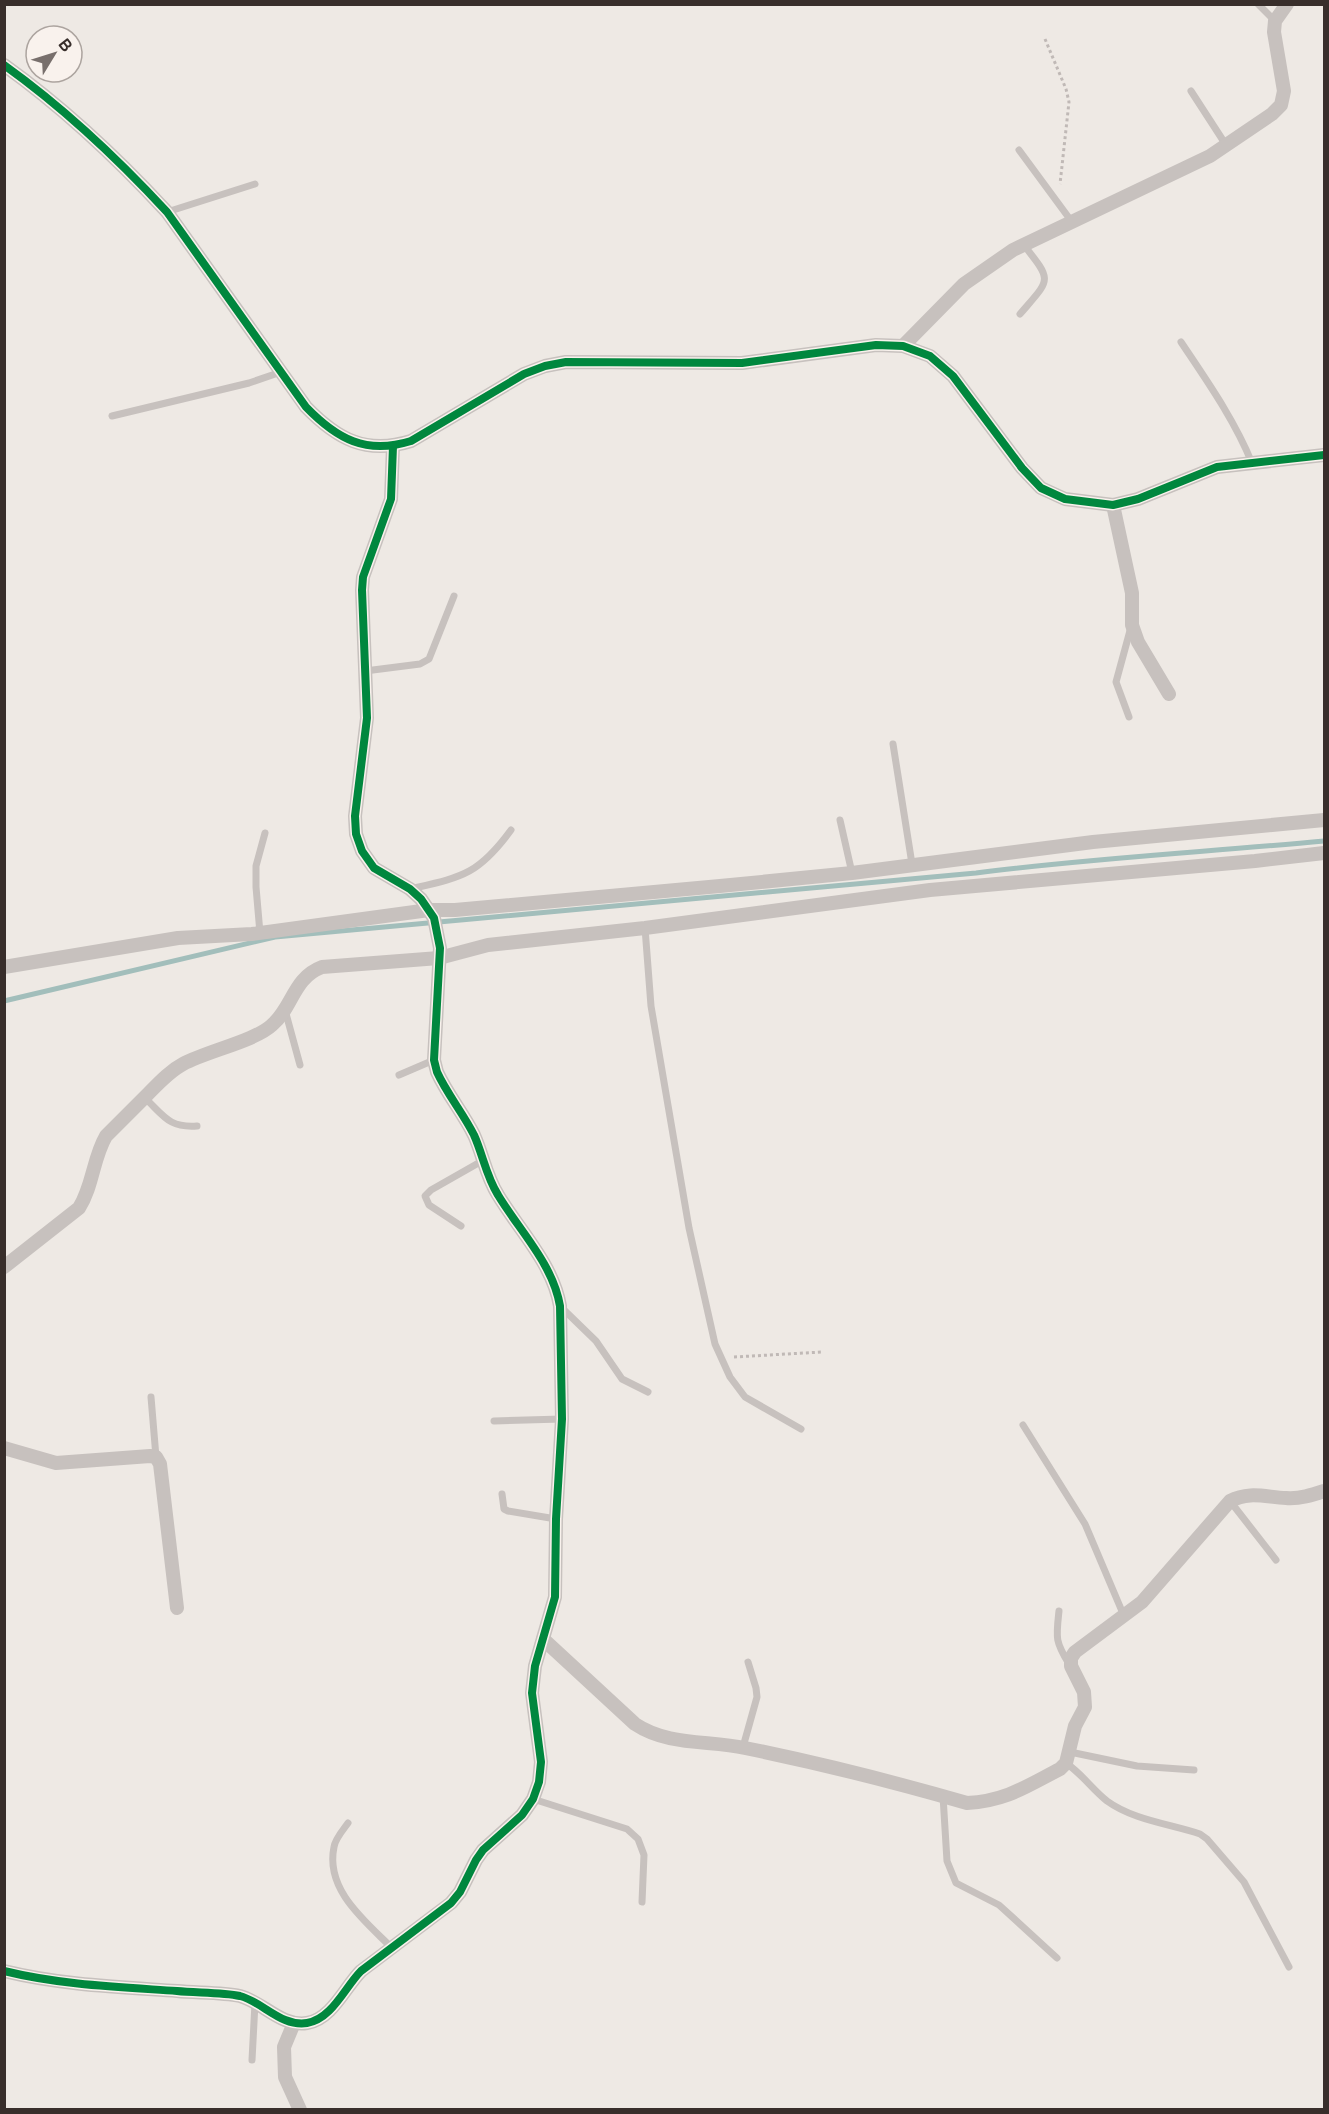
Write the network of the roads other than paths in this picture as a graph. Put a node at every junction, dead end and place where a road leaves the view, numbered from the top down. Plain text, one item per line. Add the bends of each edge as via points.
1 (1258, 4) edge
2 (1287, 4) edge
3 (1275, 21) junction
4 (4, 65) edge
5 (1191, 91) dead end
6 (1226, 145) junction
7 (1019, 150) dead end
8 (255, 184) dead end
9 (167, 212) junction
10 (1072, 222) junction
11 (1023, 244) junction
12 (1020, 314) dead end
13 (1181, 342) dead end
14 (903, 346) junction
15 (281, 372) junction
16 (112, 416) dead end
17 (393, 447) junction
18 (1324, 455) edge
19 (1252, 463) junction
20 (1113, 505) junction
21 (454, 596) dead end
22 (1132, 625) junction
23 (365, 671) junction
24 (1169, 694) dead end
25 (1129, 717) dead end
26 (893, 744) dead end
27 (840, 820) dead end
28 (1324, 820) edge
29 (511, 830) dead end
30 (265, 833) dead end
31 (1324, 853) edge
32 (912, 864) junction
33 (852, 873) junction
34 (410, 889) junction
35 (431, 914) junction
36 (645, 928) junction
37 (256, 933) junction
38 (439, 953) junction
39 (4, 967) edge
40 (285, 1010) junction
41 (434, 1060) junction
42 (300, 1065) dead end
43 (399, 1075) dead end
44 (145, 1098) junction
45 (197, 1126) dead end
46 (482, 1161) junction
47 (461, 1226) dead end
48 (4, 1267) edge
49 (560, 1306) junction
50 (648, 1392) dead end
51 (151, 1397) dead end
52 (562, 1419) junction
53 (494, 1421) dead end
54 (1023, 1425) dead end
55 (801, 1429) dead end
56 (4, 1449) edge
57 (156, 1457) junction
58 (1324, 1491) edge
59 (502, 1494) dead end
60 (1230, 1501) junction
61 (556, 1519) junction
62 (1276, 1560) dead end
63 (177, 1608) dead end
64 (1059, 1611) dead end
65 (1124, 1616) junction
66 (543, 1640) junction
67 (748, 1662) dead end
68 (1071, 1666) junction
69 (743, 1747) junction
70 (1068, 1758) junction
71 (1194, 1770) dead end
72 (943, 1796) junction
73 (533, 1799) junction
74 (348, 1823) dead end
75 (642, 1902) dead end
76 (392, 1948) junction
77 (1057, 1958) dead end
78 (1289, 1967) dead end
79 (4, 1971) edge
80 (255, 2003) junction
81 (294, 2023) junction
82 (252, 2060) dead end
83 (300, 2109) edge

1 - 3 lane
2 - 3 street
3 - 6 street via 1284,92 1281,105
4 - 9 street via 58,106
5 - 6 lane
6 - 10 street
7 - 10 lane
8 - 9 lane
9 - 15 street
10 - 11 street
11 - 12 lane via 1040,266 1045,285
11 - 14 street via 964,284
13 - 19 lane via 1226,410
14 - 17 street via 876,345 742,363 566,362 545,366 524,374 411,441
14 - 20 street via 930,356 953,376 1041,488 1065,499
15 - 16 lane
15 - 17 street via 322,424 343,438
17 - 23 street via 391,499 363,577
18 - 19 street
19 - 20 street via 1217,467
20 - 22 street via 1132,593
21 - 23 lane via 429,659 420,664
22 - 24 street
22 - 25 lane via 1116,682
23 - 34 street via 366,734 356,834 374,868
26 - 32 lane
27 - 33 lane
28 - 32 street
29 - 34 lane via 494,853 470,872
30 - 37 lane via 256,866
31 - 36 street via 930,890
32 - 33 street
33 - 35 street
34 - 35 street
35 - 37 street
35 - 38 street
36 - 38 street
36 - 55 lane via 651,1006 689,1228 715,1344 730,1377 745,1397
37 - 39 street via 178,938
38 - 40 street via 311,971
38 - 41 street
40 - 42 lane
40 - 44 street via 264,1031 181,1065
41 - 43 lane
41 - 46 street via 442,1082 475,1138
44 - 45 lane via 180,1127
44 - 48 street via 99,1147 80,1208
46 - 47 lane via 425,1196 429,1204
46 - 49 street via 498,1194 550,1273
49 - 50 lane via 596,1341 622,1379
49 - 52 street
51 - 57 lane
52 - 53 lane
52 - 61 street
54 - 65 lane via 1084,1524
56 - 57 street via 56,1464
57 - 63 street
58 - 60 street via 1299,1498 1249,1494
59 - 61 lane via 504,1509 508,1511
60 - 62 lane
60 - 65 street via 1142,1602
61 - 66 street via 555,1597
64 - 68 lane via 1056,1637
65 - 68 street via 1076,1652
66 - 69 street via 648,1733
66 - 73 street via 532,1686 541,1762
67 - 69 lane via 757,1697
68 - 70 street via 1086,1700
69 - 72 street
70 - 71 lane
70 - 72 street via 1060,1769 1010,1796 967,1803
70 - 78 lane via 1108,1801 1133,1814 1207,1839 1244,1882
72 - 77 lane via 947,1862 956,1883 999,1905
73 - 75 lane via 633,1834 644,1855
73 - 76 street via 522,1815 483,1850 451,1903
74 - 76 lane via 334,1845 336,1881 347,1902
76 - 81 street via 356,1976 319,2019
79 - 80 street via 55,1982 241,1996
80 - 81 street
80 - 82 lane
81 - 83 street via 284,2047 285,2077

